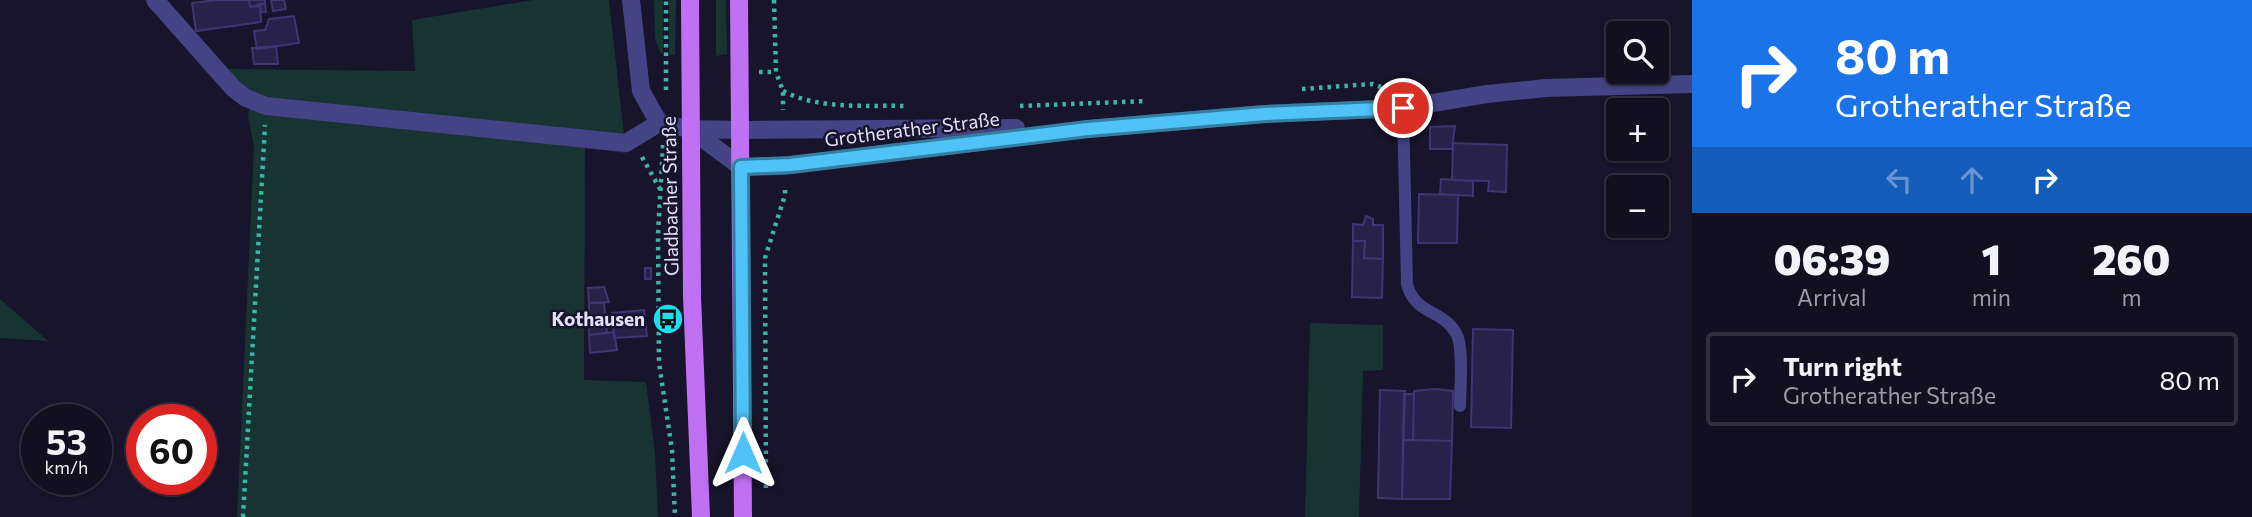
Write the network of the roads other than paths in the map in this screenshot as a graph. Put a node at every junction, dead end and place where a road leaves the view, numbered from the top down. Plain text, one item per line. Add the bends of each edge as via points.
1 (155, 0) edge
2 (631, 0) edge
3 (690, 0) edge
4 (739, 0) edge
5 (1692, 84) edge
6 (1403, 108) junction
7 (662, 124) junction
8 (690, 129) junction
9 (1088, 129) junction
10 (740, 130) junction
11 (741, 167) junction
12 (1460, 405) dead end
13 (701, 517) edge
14 (743, 517) edge

1 - 7 street via 233,88 266,106 626,142
2 - 7 street via 641,92
3 - 8 main road, Gladbacher Straße
4 - 10 main road
5 - 6 street, Grotherather Straße via 1546,88
6 - 9 street, Grotherather Straße
6 - 12 lane via 1407,284 1415,304 1442,318 1458,337
7 - 8 street
8 - 10 street, Grotherather Straße
8 - 11 street
8 - 13 main road, Gladbacher Straße
9 - 10 street, Grotherather Straße
9 - 11 street, Grotherather Straße via 784,166
10 - 11 main road
11 - 14 main road

